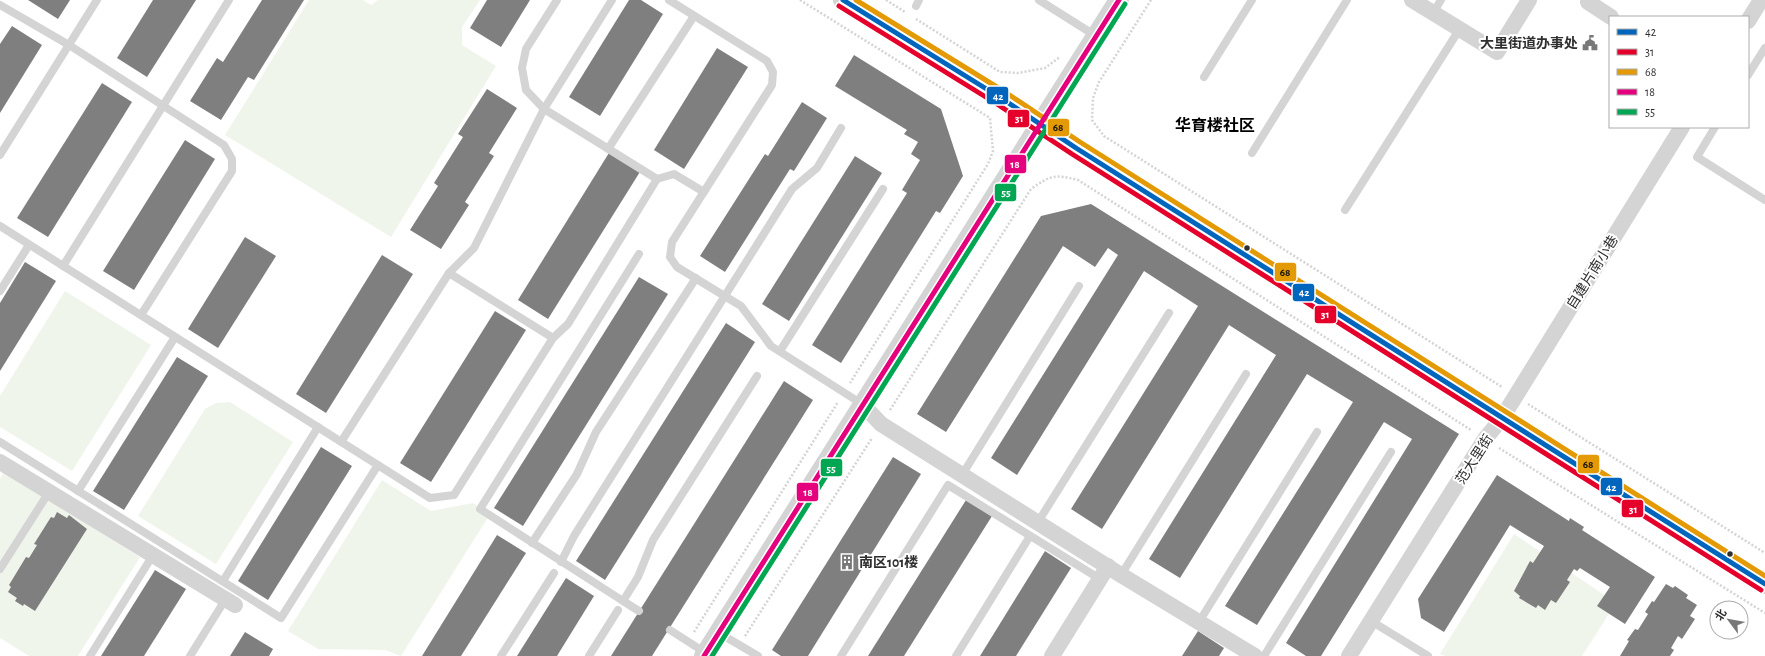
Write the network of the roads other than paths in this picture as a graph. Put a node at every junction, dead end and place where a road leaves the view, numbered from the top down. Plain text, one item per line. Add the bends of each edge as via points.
1 (97, 0) edge
2 (229, 0) edge
3 (557, 0) edge
4 (612, 0) edge
5 (669, 0) edge
6 (843, 0) edge
7 (1039, 0) edge
8 (1119, 0) edge
9 (1252, 0) edge
10 (1347, 0) edge
11 (1412, 0) edge
12 (1529, 0) edge
13 (1589, 0) edge
14 (1761, 0) edge
15 (0, 5) edge
16 (1437, 7) edge
17 (694, 16) junction
18 (1609, 16) edge
19 (1749, 19) edge
20 (1459, 30) junction
21 (1096, 36) junction
22 (69, 45) junction
23 (1765, 48) edge
24 (1749, 73) edge
25 (1204, 77) dead end
26 (163, 106) junction
27 (544, 109) junction
28 (1040, 125) junction
29 (841, 128) dead end
30 (1681, 128) edge
31 (1714, 128) edge
32 (608, 149) junction
33 (1252, 153) dead end
34 (0, 155) edge
35 (657, 180) junction
36 (882, 189) dead end
37 (704, 192) junction
38 (1765, 200) edge
39 (1346, 210) dead end
40 (0, 226) edge
41 (29, 245) junction
42 (639, 254) dead end
43 (63, 266) junction
44 (449, 273) junction
45 (696, 278) junction
46 (1079, 286) dead end
47 (0, 291) edge
48 (724, 296) junction
49 (1169, 313) dead end
50 (141, 315) junction
51 (175, 337) junction
52 (553, 338) junction
53 (780, 351) junction
54 (1246, 374) dead end
55 (756, 376) dead end
56 (862, 404) junction
57 (1502, 418) junction
58 (318, 427) junction
59 (1317, 432) dead end
60 (0, 442) edge
61 (341, 442) junction
62 (1391, 452) dead end
63 (0, 462) edge
64 (378, 465) junction
65 (962, 475) junction
66 (78, 491) junction
67 (49, 492) junction
68 (1034, 529) junction
69 (532, 543) junction
70 (153, 555) junction
71 (561, 562) junction
72 (0, 569) edge
73 (554, 573) dead end
74 (1110, 573) junction
75 (223, 581) junction
76 (1765, 584) edge
77 (623, 601) junction
78 (230, 602) joint
79 (618, 610) dead end
80 (639, 611) dead end
81 (1199, 622) junction
82 (1374, 623) junction
83 (670, 630) dead end
84 (719, 632) junction
85 (705, 654) edge
86 (90, 656) edge
87 (190, 656) edge
88 (500, 656) edge
89 (589, 656) edge
90 (758, 656) edge
91 (841, 656) edge
92 (956, 656) edge
93 (1052, 656) edge
94 (1255, 656) edge
95 (1264, 656) edge
96 (1349, 656) edge
97 (1358, 656) edge
98 (1428, 656) edge

1 - 22 lane
2 - 26 lane
3 - 27 lane via 526,49 522,68 526,90
4 - 27 lane
5 - 17 lane
6 - 28 street
7 - 21 lane
8 - 21 street
9 - 25 lane
10 - 33 lane
11 - 16 street
12 - 20 street via 1497,52
13 - 18 street via 1588,2
14 - 19 street
15 - 22 lane
16 - 20 street
17 - 32 lane
17 - 37 lane via 767,61 773,72 772,85
20 - 39 lane
21 - 28 street
22 - 26 lane
22 - 34 lane
23 - 24 lane
26 - 43 lane
26 - 50 lane via 224,145 232,159 232,170
27 - 32 lane
27 - 44 lane via 474,248
28 - 56 street
28 - 57 street
29 - 48 lane via 817,168 792,189
30 - 57 street, 自建片南小巷
31 - 38 lane via 1697,157
32 - 35 lane
35 - 37 lane via 674,174
35 - 52 lane via 568,324
36 - 53 lane
37 - 45 lane via 672,242 670,257 678,267
40 - 41 lane
41 - 43 lane
41 - 47 lane
42 - 69 lane via 480,509
43 - 50 lane
44 - 52 lane
44 - 61 lane
45 - 48 lane
45 - 69 lane via 596,432 577,474
46 - 65 lane
48 - 53 lane via 741,306 772,346
48 - 71 lane via 574,536
49 - 68 lane
50 - 51 lane
51 - 58 lane
51 - 66 lane
52 - 64 lane via 454,495 430,498
53 - 56 lane
54 - 74 lane
55 - 77 lane via 652,540 638,577
56 - 65 street via 882,424
56 - 84 street
57 - 76 street
57 - 82 street, 范大里街
58 - 61 lane
58 - 75 lane
59 - 81 lane
60 - 66 lane
61 - 64 lane
62 - 95 lane
63 - 67 street
64 - 75 lane via 281,618
65 - 68 street
66 - 75 lane
67 - 70 street
67 - 72 lane
68 - 74 street
68 - 91 lane via 948,485
68 - 92 lane
69 - 71 lane
70 - 78 street
70 - 86 lane
71 - 77 lane
73 - 88 lane
74 - 81 street
74 - 93 street
77 - 80 lane
78 - 87 lane
79 - 89 lane
81 - 94 street
82 - 96 street, 范大里街
82 - 97 street, 范大里街
82 - 98 lane
83 - 85 lane
84 - 85 street
84 - 90 lane

